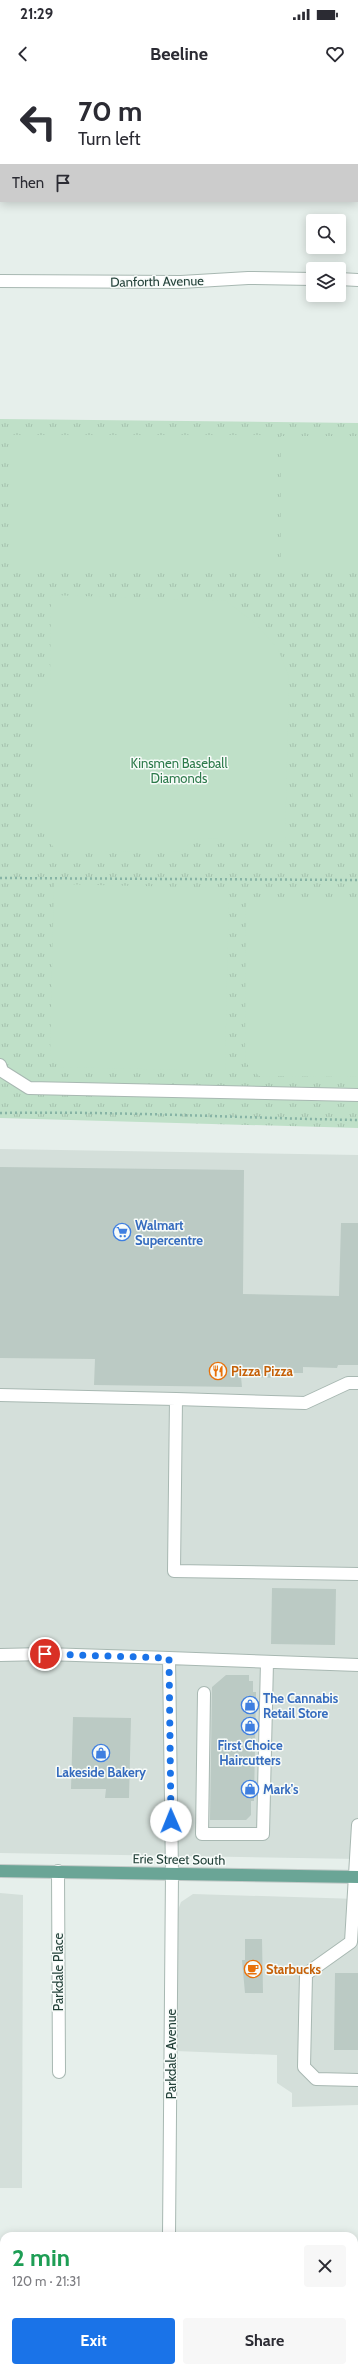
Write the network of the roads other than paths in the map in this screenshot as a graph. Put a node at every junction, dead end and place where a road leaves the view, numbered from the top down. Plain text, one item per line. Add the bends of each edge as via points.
1 (306, 279) edge
2 (346, 279) edge
3 (358, 280) edge
4 (0, 281) edge
5 (0, 1065) edge
6 (358, 1095) edge
7 (358, 1383) edge
8 (0, 1395) edge
9 (176, 1399) junction
10 (358, 1574) edge
11 (0, 1655) edge
12 (169, 1658) junction
13 (267, 1662) junction
14 (358, 1665) edge
15 (204, 1693) dead end
16 (358, 1826) edge
17 (0, 1871) edge
18 (58, 1872) junction
19 (172, 1873) junction
20 (356, 1876) edge
21 (354, 1946) edge
22 (59, 2072) dead end
23 (358, 2080) edge
24 (169, 2232) edge

1 - 4 street, Danforth Avenue via 248,278 181,282
2 - 3 street
5 - 6 street via 2,1071 29,1088
7 - 9 street via 348,1383 305,1402
8 - 9 street
9 - 10 street via 174,1571
11 - 12 street
12 - 13 street
12 - 19 street, Parkdale Avenue
13 - 14 street
13 - 15 street via 263,1834 202,1834
16 - 20 street
17 - 18 main road, Erie Street South
18 - 19 main road, Erie Street South
18 - 22 street, Parkdale Place
19 - 20 main road, Erie Street South
19 - 24 street, Parkdale Avenue
20 - 21 street
21 - 23 street via 306,1974 304,2067 316,2079

